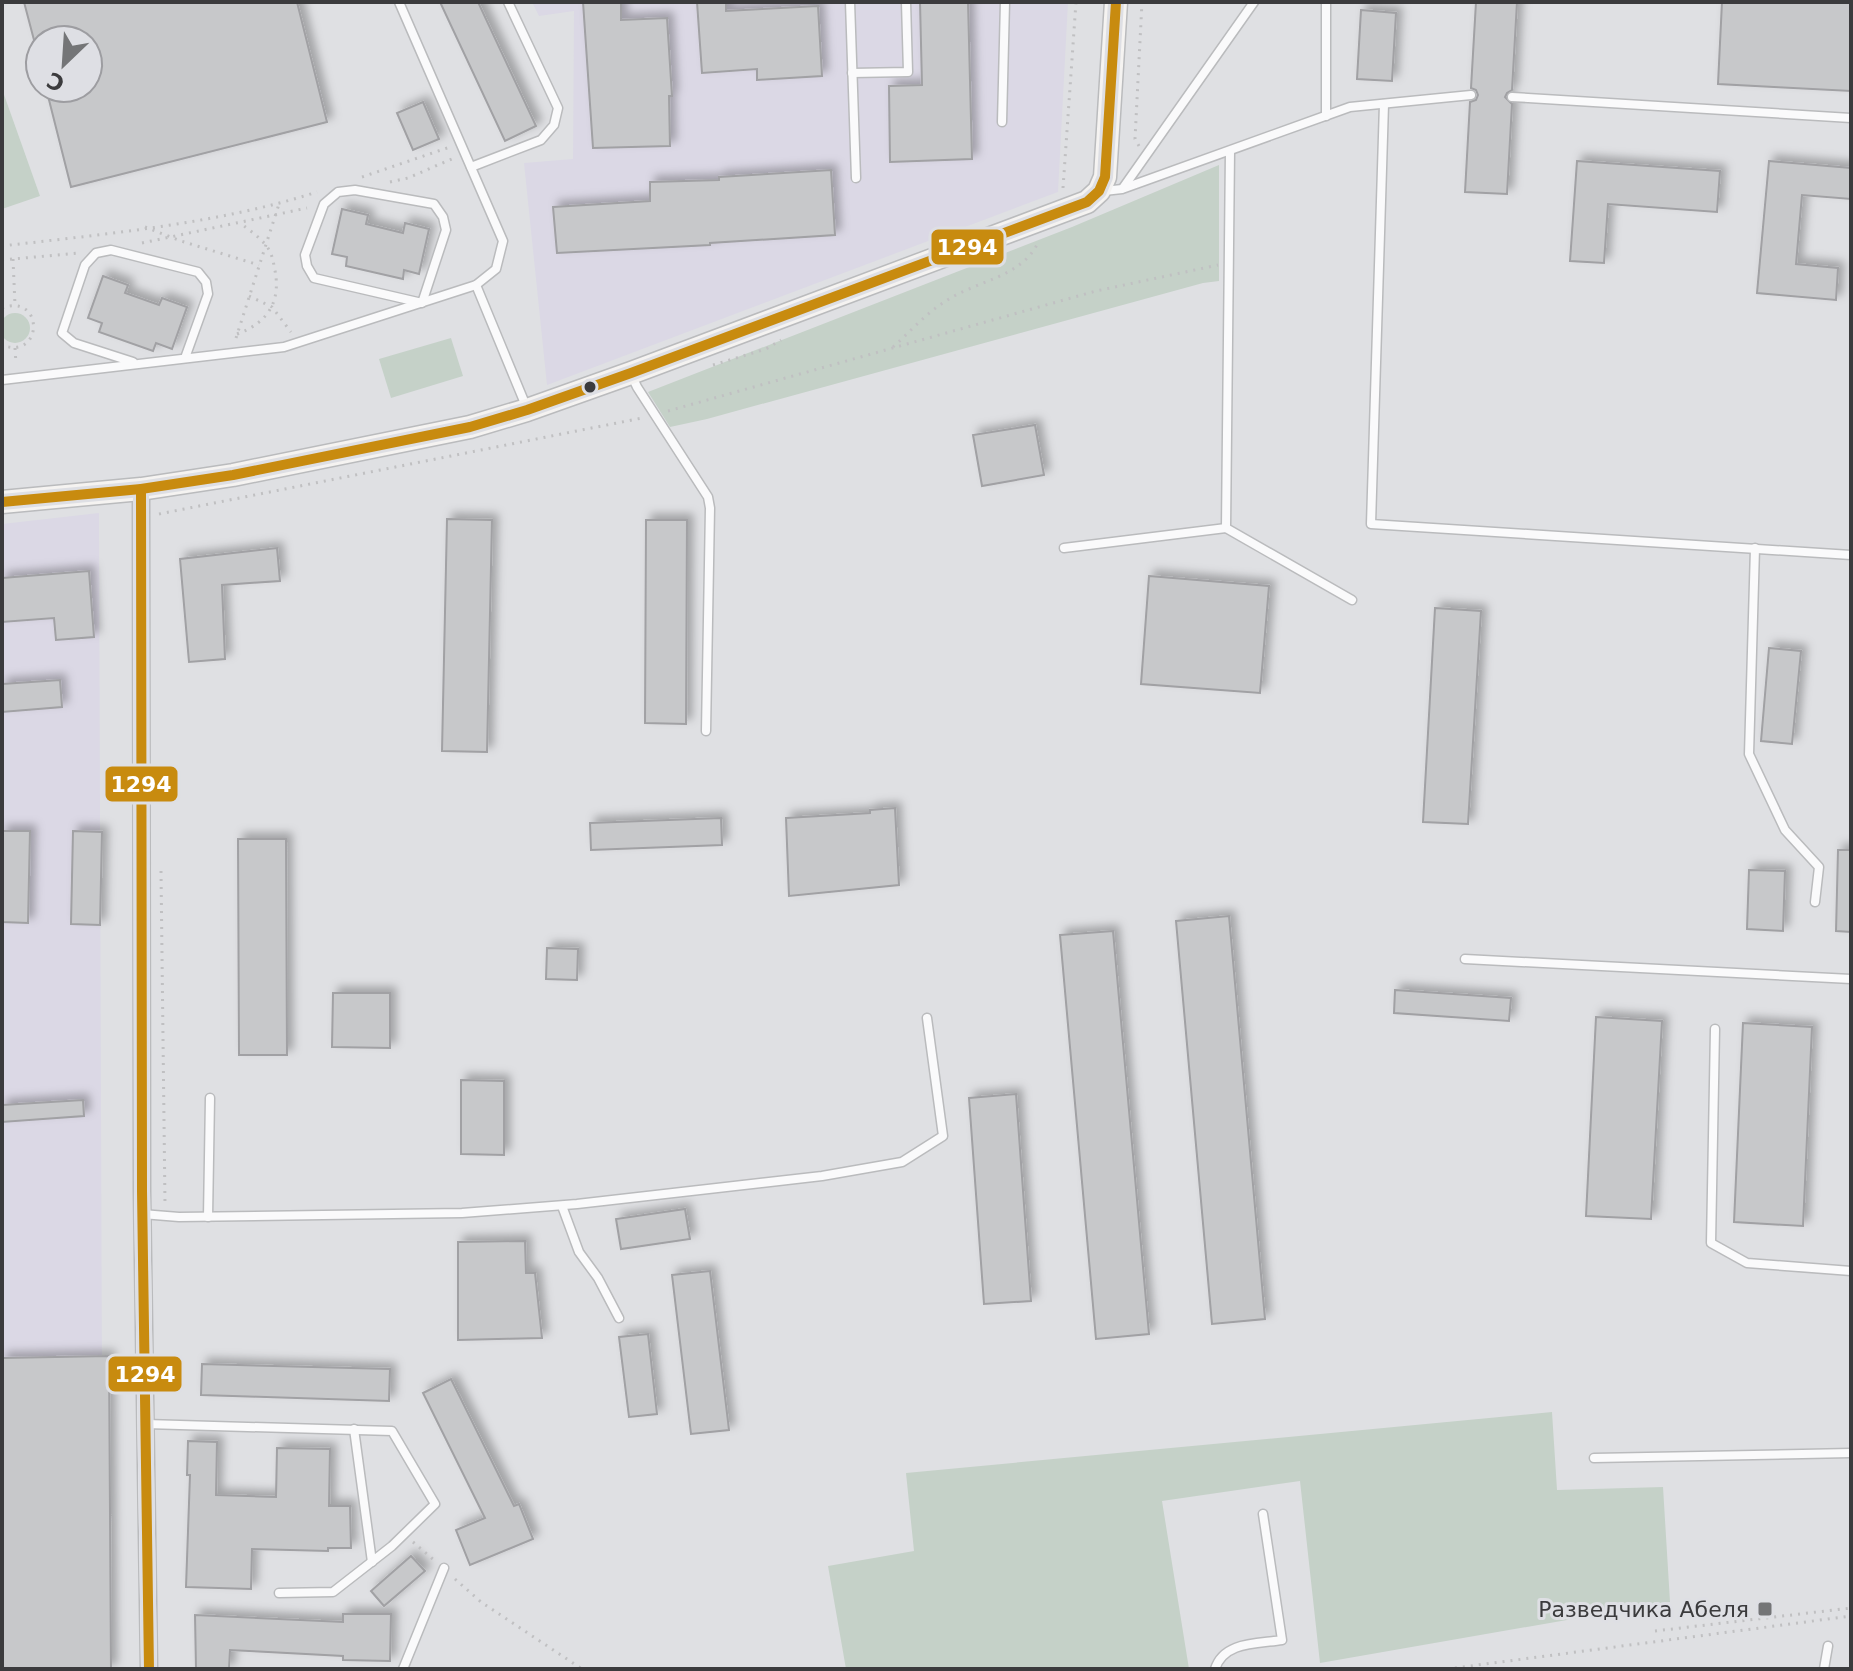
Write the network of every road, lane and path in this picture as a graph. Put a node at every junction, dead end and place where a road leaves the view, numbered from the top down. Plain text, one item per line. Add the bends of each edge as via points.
1 (399, 2) edge
2 (508, 2) edge
3 (850, 2) edge
4 (906, 2) edge
5 (1005, 2) edge
6 (1076, 2) edge
7 (1116, 2) edge
8 (1142, 2) edge
9 (1254, 2) edge
10 (1326, 2) edge
11 (852, 73) junction
12 (1471, 95) dead end
13 (1512, 97) dead end
14 (1384, 104) junction
15 (1326, 116) junction
16 (1851, 118) edge
17 (1002, 122) dead end
18 (460, 142) junction
19 (1230, 151) junction
20 (465, 154) junction
21 (1146, 155) junction
22 (471, 167) junction
23 (856, 178) dead end
24 (352, 180) dead end
25 (1122, 189) junction
26 (322, 190) dead end
27 (355, 190) junction
28 (1099, 191) junction
29 (1062, 196) dead end
30 (279, 203) junction
31 (324, 204) junction
32 (275, 216) junction
33 (240, 223) junction
34 (145, 227) junction
35 (1042, 234) dead end
36 (169, 237) junction
37 (266, 244) junction
38 (2, 246) edge
39 (111, 250) junction
40 (13, 259) junction
41 (2, 260) edge
42 (1229, 263) junction
43 (259, 265) junction
44 (476, 285) junction
45 (249, 296) junction
46 (422, 303) junction
47 (15, 305) junction
48 (272, 307) junction
49 (2, 308) edge
50 (237, 334) junction
51 (295, 343) junction
52 (2, 345) edge
53 (15, 348) junction
54 (893, 348) junction
55 (231, 353) junction
56 (185, 358) junction
57 (136, 363) junction
58 (631, 373) junction
59 (17, 378) junction
60 (2, 380) edge
61 (527, 410) junction
62 (655, 415) junction
63 (141, 489) junction
64 (2, 502) edge
65 (156, 514) dead end
66 (1226, 528) junction
67 (1064, 548) dead end
68 (1755, 548) junction
69 (1851, 555) edge
70 (1352, 600) dead end
71 (706, 731) dead end
72 (161, 865) dead end
73 (1815, 902) dead end
74 (1465, 959) dead end
75 (1851, 979) edge
76 (927, 1018) dead end
77 (1715, 1029) dead end
78 (210, 1098) dead end
79 (562, 1206) junction
80 (142, 1214) junction
81 (166, 1216) junction
82 (208, 1217) junction
83 (1851, 1271) edge
84 (619, 1318) dead end
85 (146, 1424) junction
86 (354, 1429) junction
87 (1851, 1453) edge
88 (1594, 1458) dead end
89 (1263, 1514) dead end
90 (405, 1534) junction
91 (372, 1562) junction
92 (444, 1568) junction
93 (279, 1593) dead end
94 (1851, 1608) edge
95 (1851, 1616) edge
96 (1655, 1631) dead end
97 (1828, 1646) dead end
98 (149, 1669) edge
99 (403, 1669) edge
100 (582, 1669) edge
101 (1215, 1669) edge
102 (1447, 1669) edge
103 (1824, 1669) edge

1 - 18 lane
2 - 22 lane via 558,108 554,125 541,140
3 - 11 lane
4 - 11 lane via 908,72
5 - 17 lane
6 - 29 path
7 - 28 street via 1106,170
8 - 21 path via 1135,139
9 - 21 lane
10 - 15 lane
11 - 23 lane
12 - 14 lane
13 - 16 lane
14 - 15 lane
14 - 68 lane via 1371,524
15 - 19 lane
18 - 20 lane
18 - 24 path
19 - 25 lane
19 - 42 lane
20 - 22 lane
20 - 27 path via 408,178
21 - 25 lane
22 - 44 lane via 503,241 496,269
25 - 28 lane
26 - 30 path
27 - 31 lane via 338,192
27 - 46 lane via 434,204 443,217 446,230
28 - 58 street via 1077,207
30 - 32 path
30 - 34 path
31 - 32 path
31 - 46 lane via 305,255 314,278
32 - 33 path
32 - 37 path
33 - 36 path
33 - 37 path
34 - 36 path
34 - 38 path
35 - 54 path via 1023,264 942,303
36 - 39 path
36 - 43 path
37 - 43 path
37 - 48 path via 279,283
39 - 40 path
39 - 56 lane via 198,272 206,282 208,294
39 - 57 lane via 96,253 85,265 62,333 74,343
40 - 41 path
40 - 47 path
42 - 54 path via 1096,291
42 - 66 lane
43 - 45 path
44 - 46 lane
44 - 61 lane
45 - 48 path
45 - 50 path
46 - 51 lane
47 - 49 path
47 - 53 path via 31,316 34,331 26,344
48 - 50 path via 263,319
48 - 51 path
50 - 55 path
51 - 55 lane
52 - 53 path
53 - 59 path
54 - 62 path
55 - 56 lane
56 - 57 lane
57 - 59 lane
58 - 61 street
58 - 62 lane
59 - 60 lane
61 - 63 street via 417,439
62 - 65 path
62 - 71 lane via 702,485 710,508
63 - 64 street
63 - 80 street
66 - 67 lane
66 - 70 lane
68 - 69 lane
68 - 73 lane via 1749,754 1785,830 1819,867
72 - 81 path
74 - 75 lane
76 - 79 lane via 943,1136 902,1162
77 - 83 lane via 1711,1243 1747,1263
78 - 82 lane
79 - 82 lane
79 - 84 lane via 579,1252
80 - 81 lane
80 - 85 street
81 - 82 lane
85 - 86 lane
85 - 98 street
86 - 90 lane via 392,1431 435,1504
86 - 91 lane
87 - 88 lane
89 - 101 lane via 1282,1640 1231,1648
90 - 91 lane
90 - 92 path
91 - 93 lane via 333,1592
92 - 99 lane
92 - 100 path via 481,1602
94 - 96 path
95 - 102 path
97 - 103 lane

